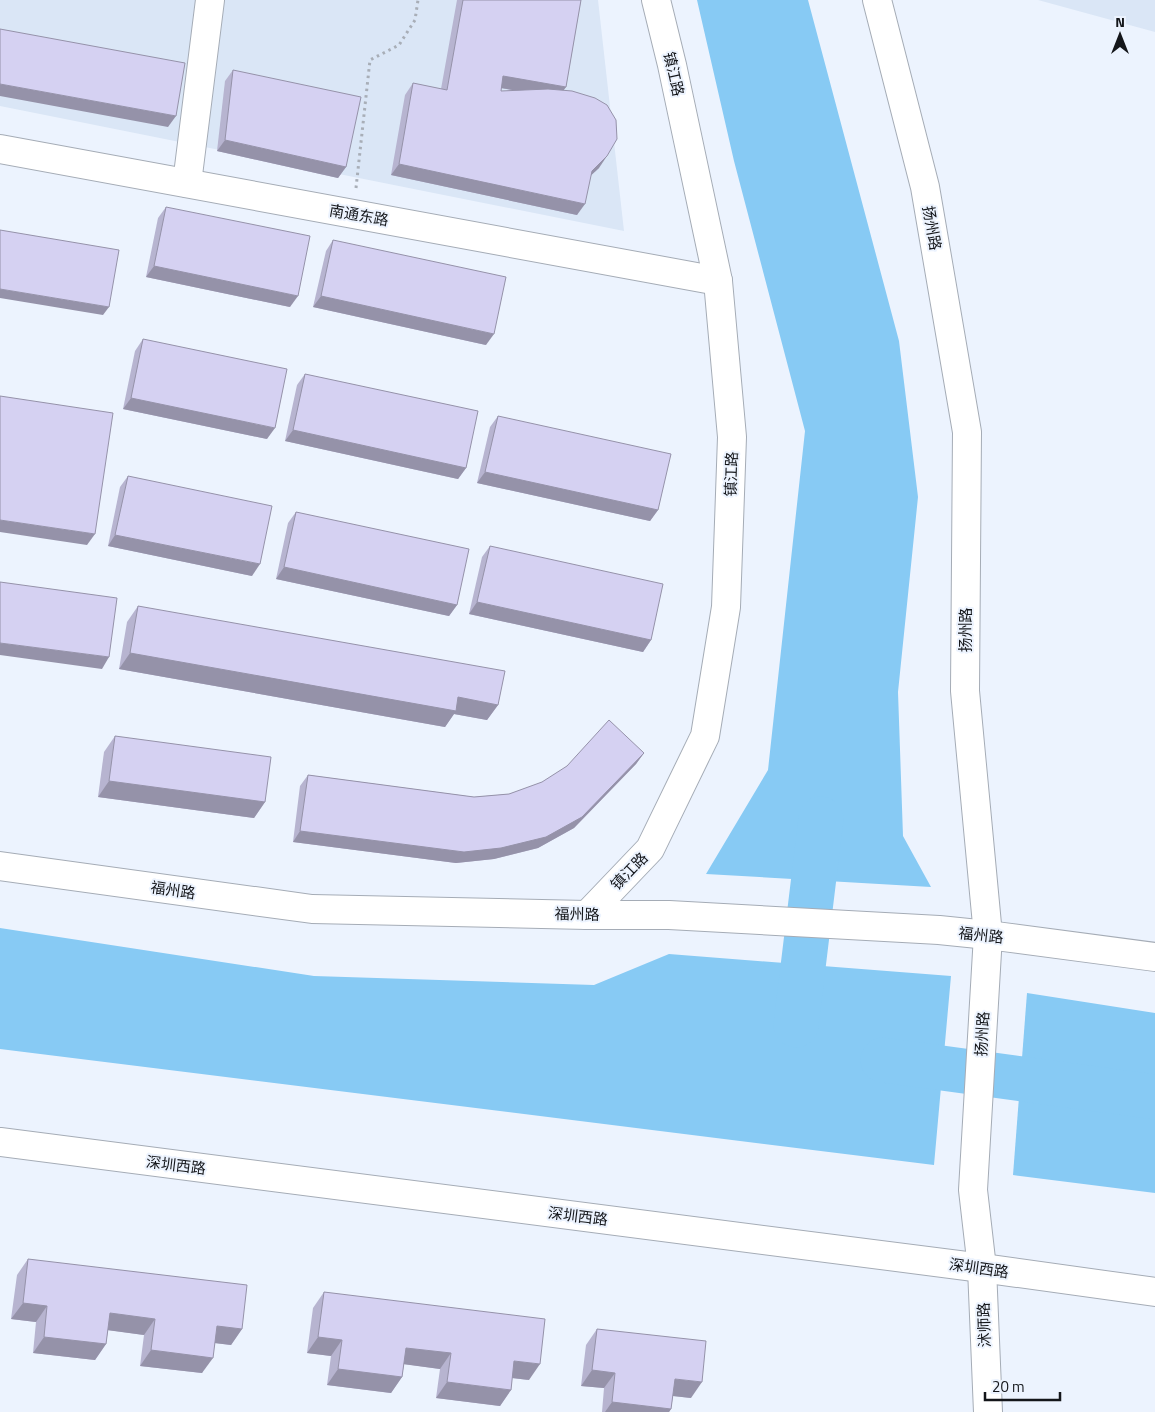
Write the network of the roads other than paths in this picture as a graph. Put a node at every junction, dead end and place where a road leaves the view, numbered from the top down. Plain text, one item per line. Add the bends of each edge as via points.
1 (210, 0) edge
2 (656, 0) edge
3 (877, 0) edge
4 (0, 149) edge
5 (187, 183) junction
6 (718, 281) junction
7 (0, 866) edge
8 (587, 915) junction
9 (988, 935) junction
10 (1155, 957) edge
11 (0, 1142) edge
12 (982, 1268) junction
13 (1155, 1292) edge
14 (988, 1412) edge

1 - 5 street
2 - 6 street, 镇江路
3 - 9 street, 扬州路 via 925,187 967,432 965,691
4 - 5 street, 南通东路
5 - 6 street, 南通东路
6 - 8 street, 镇江路 via 732,446 726,607 706,736 650,850
7 - 8 street, 福州路 via 312,909
8 - 9 street, 福州路 via 669,914
9 - 10 street, 福州路
9 - 12 street, 扬州路 via 973,1190
11 - 12 street, 深圳西路
12 - 13 street, 深圳西路
12 - 14 street, 沭师路

